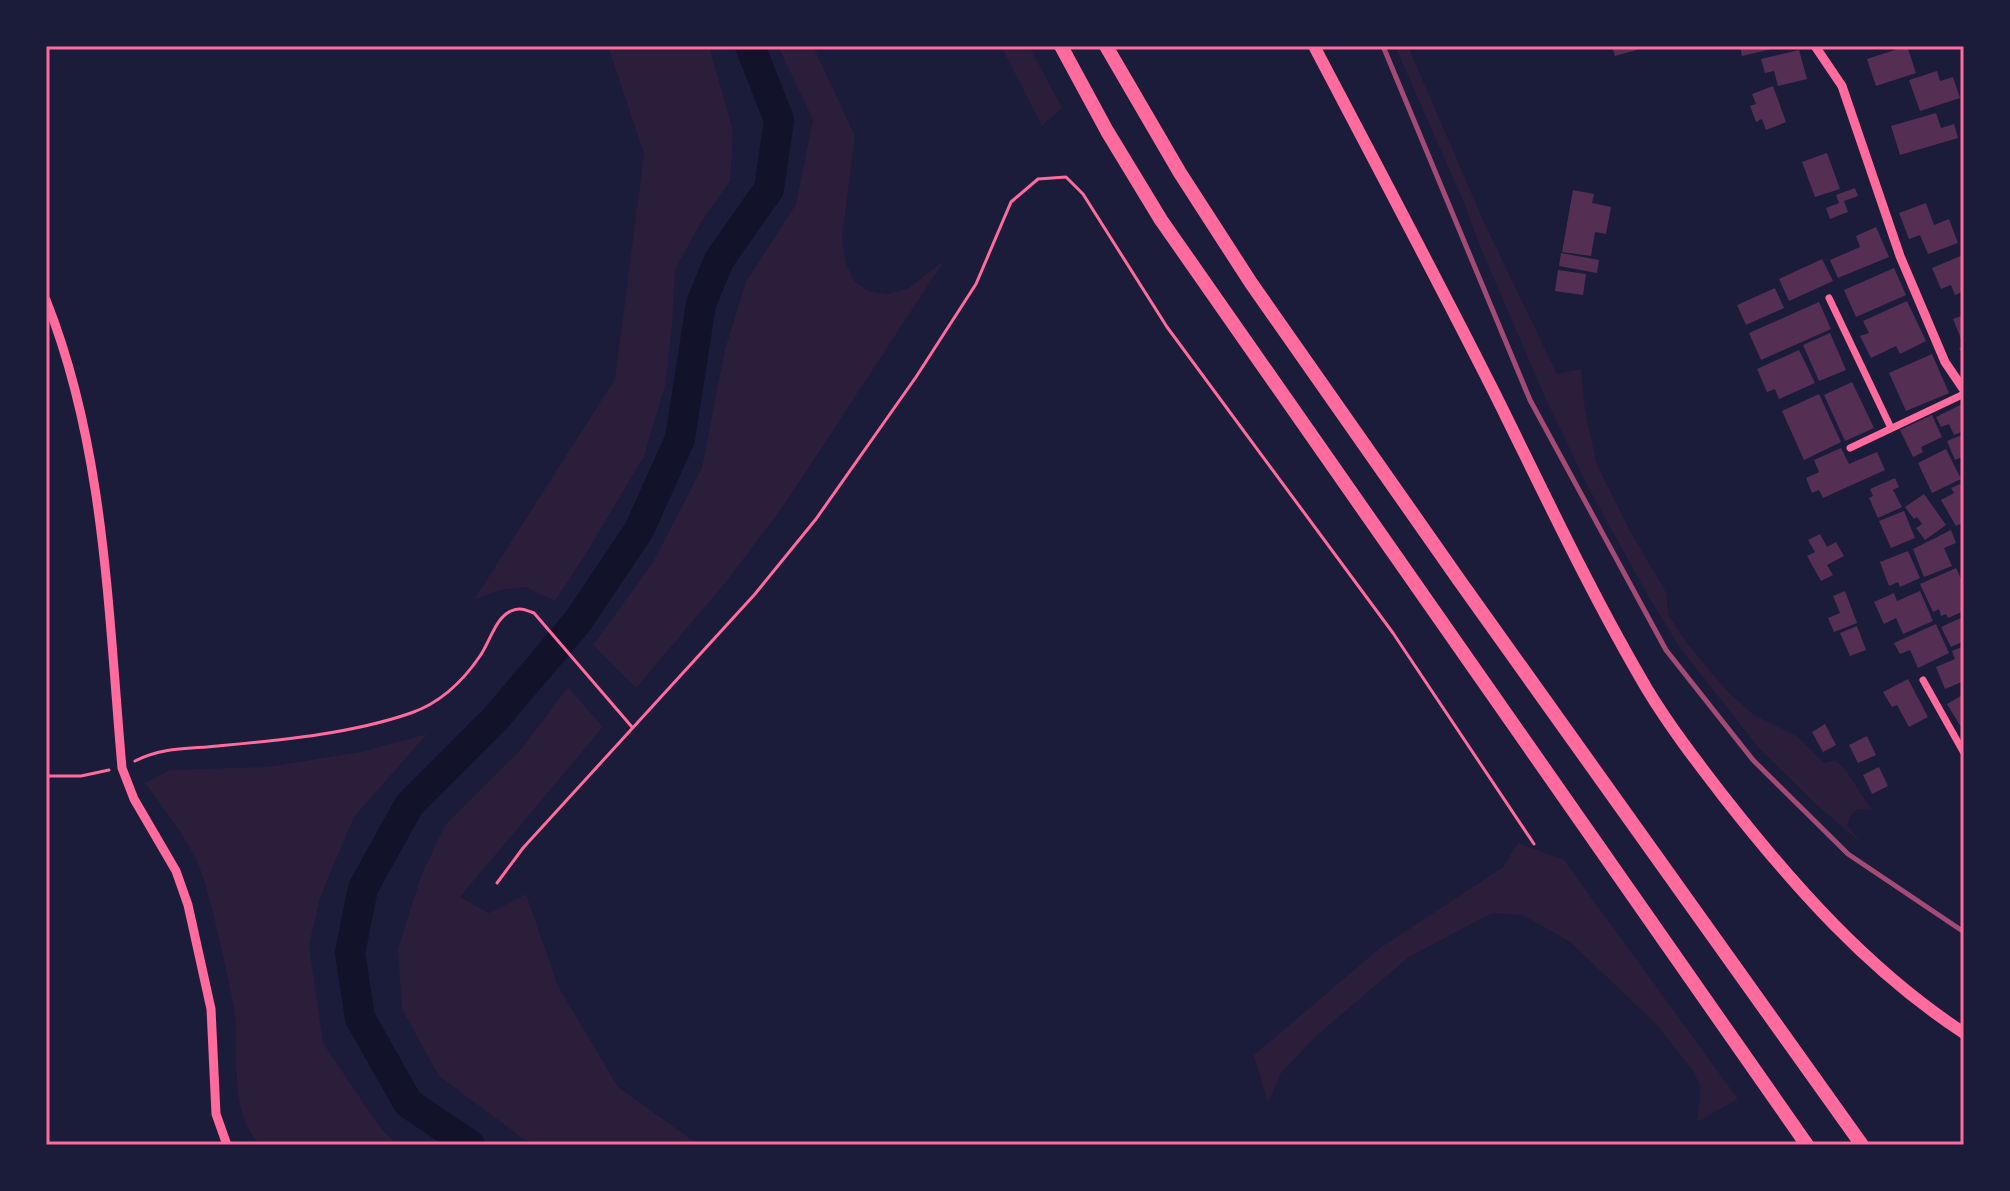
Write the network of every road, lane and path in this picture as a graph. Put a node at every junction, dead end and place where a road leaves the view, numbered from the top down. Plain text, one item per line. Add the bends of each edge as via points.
1 (1061, 46) edge
2 (1106, 46) edge
3 (1314, 46) edge
4 (1815, 46) edge
5 (1829, 298) dead end
6 (46, 300) edge
7 (1964, 392) edge
8 (1891, 428) junction
9 (1850, 448) dead end
10 (1923, 680) dead end
11 (632, 727) junction
12 (1964, 753) edge
13 (122, 768) junction
14 (46, 776) edge
15 (1534, 844) dead end
16 (497, 883) dead end
17 (1964, 1033) edge
18 (227, 1145) edge
19 (1807, 1145) edge
20 (1862, 1145) edge

1 - 19 highway via 1161,220
2 - 20 highway via 1251,283
3 - 17 main road via 1586,576 1681,742 1751,832 1848,941
4 - 7 street via 1842,86 1900,256 1945,362
5 - 8 street
6 - 13 street via 65,347 93,467
7 - 8 street
8 - 9 street
10 - 12 street
11 - 13 path via 534,613 521,608 508,612 497,625 458,683 413,713 342,731 169,749
11 - 15 path via 755,594 816,519 976,284 1011,202 1038,179 1066,177 1083,194 1167,327 1393,633
11 - 16 path
13 - 14 path
13 - 18 street via 188,905 211,1009 216,1114

